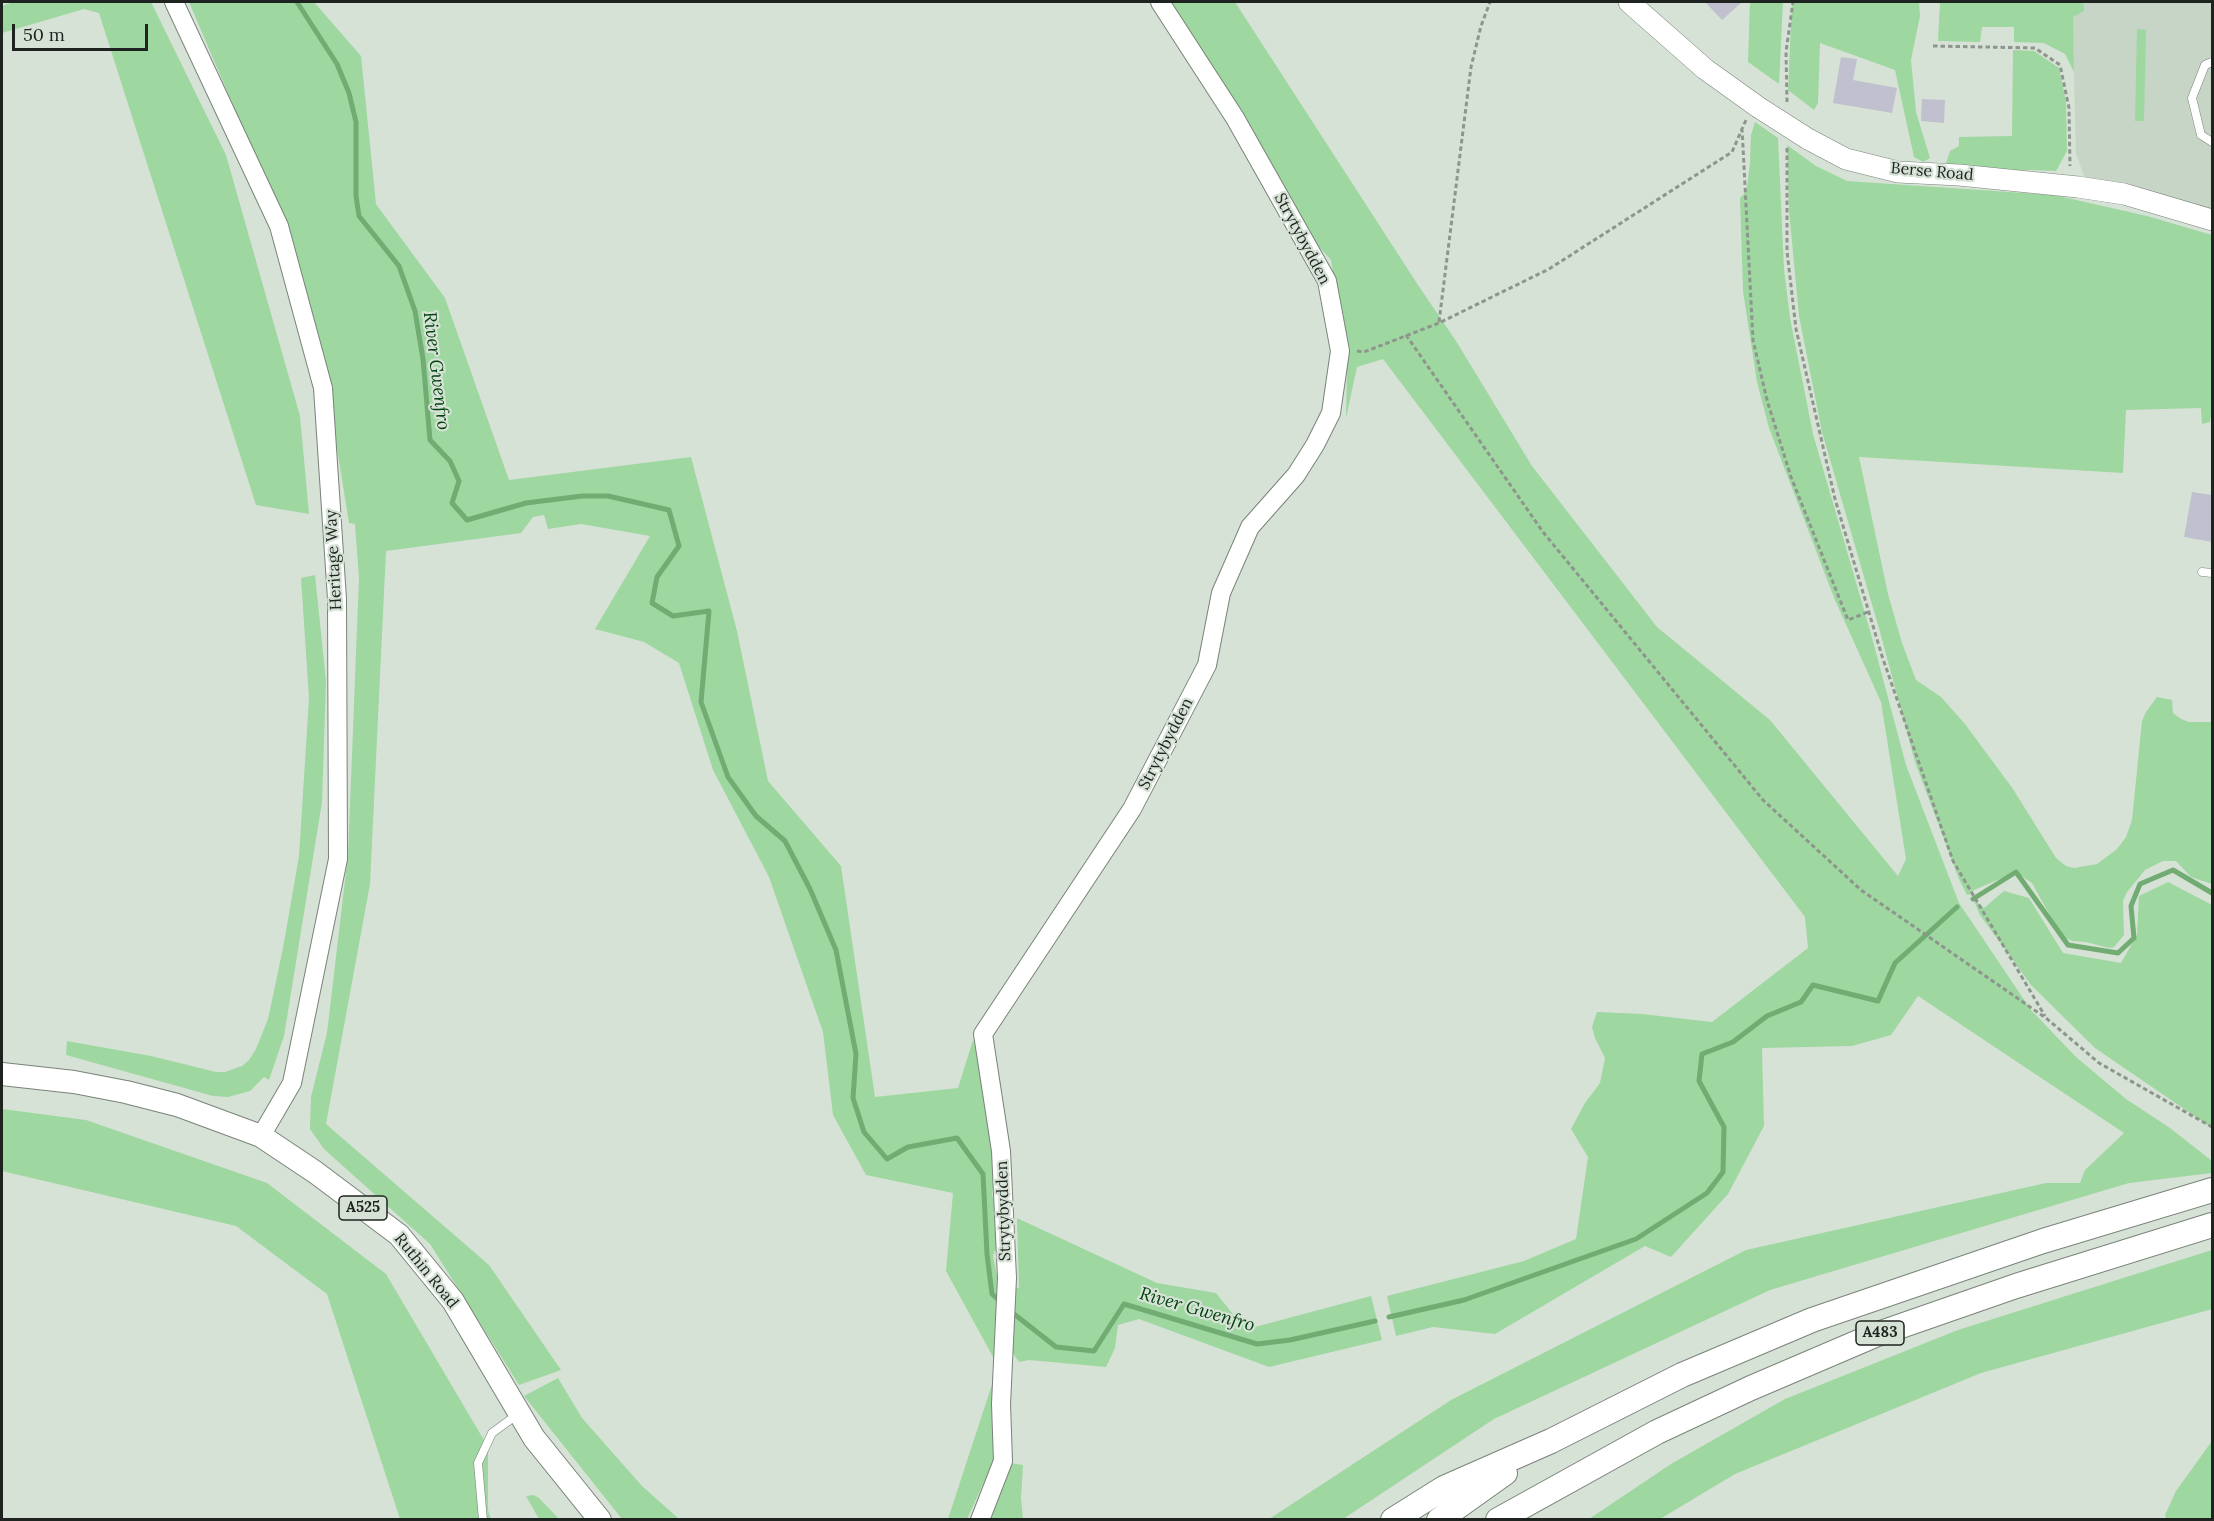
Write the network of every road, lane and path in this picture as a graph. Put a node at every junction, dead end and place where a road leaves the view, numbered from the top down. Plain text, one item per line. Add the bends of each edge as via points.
1 (174, 2) edge
2 (1160, 2) edge
3 (1490, 2) edge
4 (1629, 2) edge
5 (1793, 2) edge
6 (1933, 46) dead end
7 (2212, 62) edge
8 (1755, 105) junction
9 (1787, 107) dead end
10 (1742, 128) junction
11 (1797, 140) junction
12 (2212, 142) edge
13 (2071, 186) junction
14 (2212, 220) edge
15 (1439, 323) junction
16 (1406, 335) junction
17 (1340, 351) junction
18 (2202, 572) dead end
19 (2212, 573) edge
20 (1868, 612) junction
21 (2046, 1018) junction
22 (2, 1074) edge
23 (2212, 1127) edge
24 (261, 1136) junction
25 (2206, 1192) edge
26 (2212, 1225) edge
27 (519, 1413) junction
28 (1551, 1441) junction
29 (1565, 1482) junction
30 (483, 1520) edge
31 (600, 1520) edge
32 (980, 1520) edge
33 (1393, 1520) edge
34 (1439, 1520) edge
35 (1498, 1520) edge
36 (1527, 1520) edge

1 - 24 street, Heritage Way via 279,226 324,399 337,599 338,859 292,1083
2 - 17 street, Strytybydden via 1235,118 1327,280
3 - 15 path via 1471,67
4 - 8 main road, Berse Road via 1705,69
5 - 9 path via 1786,52
6 - 13 path via 2035,48 2060,65 2069,108
7 - 12 lane via 2205,65 2192,98 2201,135
8 - 10 path
8 - 11 main road, Berse Road, bridge
10 - 15 path via 1732,152 1639,213 1549,269
10 - 20 path via 1753,340 1767,400 1791,477 1848,620
11 - 13 main road, Berse Road via 1846,159 1898,172
11 - 20 path via 1787,251 1796,329 1835,499
13 - 14 main road, Berse Road via 2124,195
15 - 16 path
16 - 17 path via 1364,352
16 - 21 path via 1543,532 1763,800 1861,890
17 - 32 street, Strytybydden via 1331,413 1296,475 1250,527 1221,593 1207,664 1132,809 983,1034 1001,1151 1006,1304 1001,1404 1004,1461
18 - 19 lane
20 - 21 path via 1953,861
21 - 23 path via 2099,1063
22 - 24 main road, Ruthin Road / A525 via 126,1092 177,1105
24 - 27 main road, Ruthin Road / A525 via 399,1235 453,1300
25 - 28 highway, A483 via 2043,1241 1812,1320 1682,1375
26 - 29 highway, A483 via 1875,1335 1657,1432
27 - 30 lane via 492,1433 478,1463
27 - 31 main road, Ruthin Road / A525 via 534,1438
28 - 33 highway via 1444,1488
28 - 34 highway, A483
29 - 35 highway, A483
29 - 36 highway, A483

